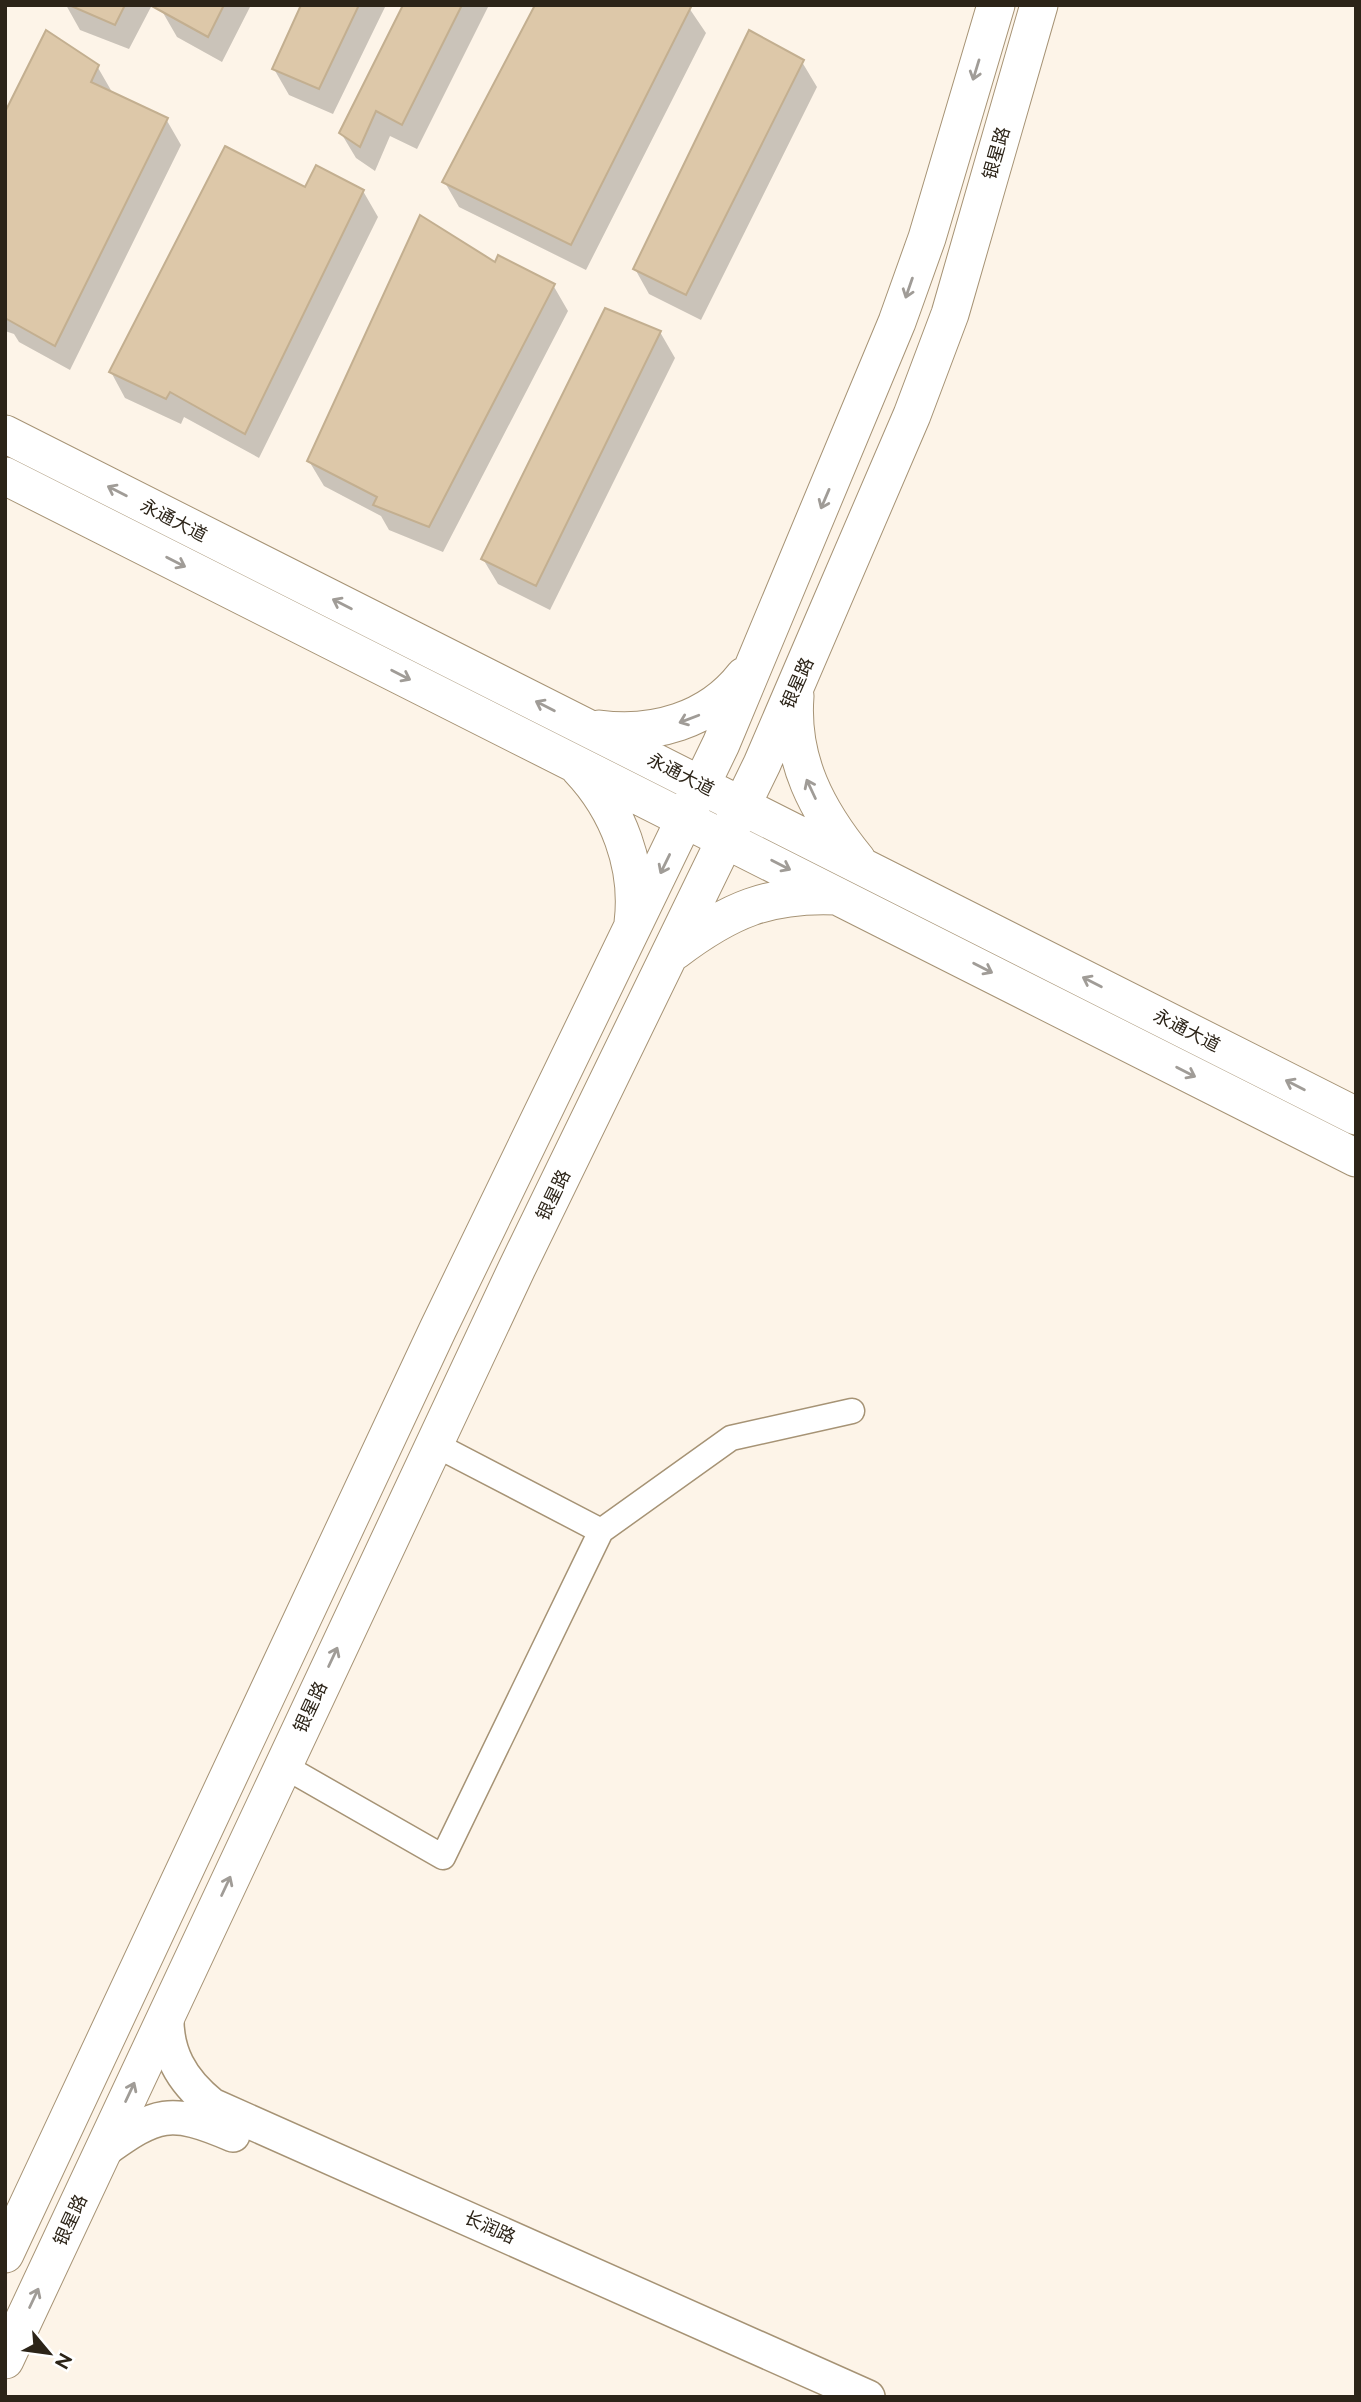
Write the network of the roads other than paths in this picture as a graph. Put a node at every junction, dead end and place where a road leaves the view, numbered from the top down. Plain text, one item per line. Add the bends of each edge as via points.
1 (996, 5) edge
2 (1039, 5) edge
3 (5, 435) edge
4 (5, 476) edge
5 (757, 659) junction
6 (796, 684) junction
7 (587, 727) junction
8 (571, 760) junction
9 (702, 785) junction
10 (743, 806) junction
11 (687, 818) junction
12 (727, 838) junction
13 (862, 866) junction
14 (841, 896) junction
15 (631, 932) junction
16 (672, 954) junction
17 (1356, 1116) edge
18 (1356, 1158) edge
19 (852, 1410) dead end
20 (433, 1444) junction
21 (600, 1531) junction
22 (282, 1765) junction
23 (167, 2012) junction
24 (102, 2152) junction
25 (5, 2254) edge
26 (5, 2360) edge
27 (819, 2397) edge
28 (868, 2397) edge

1 -> 5 main road via 927,238 897,322
2 - 6 main road, 银星路 via 950,314 912,415
7 -> 3 main road, 永通大道
4 -> 8 main road, 永通大道
5 -> 7 main road via 717,704 680,723 630,730
5 - 9 main road
6 - 10 main road, 银星路
13 -> 6 main road via 808,784 794,734
7 - 9 main road, 永通大道
8 - 11 main road, 永通大道
8 - 15 main road via 608,806 621,832 633,880
9 - 10 main road, 永通大道
9 - 11 main road
10 - 12 main road, 银星路
10 - 13 main road, 永通大道
11 - 12 main road, 永通大道
11 -> 15 main road
12 -> 14 main road, 永通大道
12 - 16 main road, 银星路
17 -> 13 main road, 永通大道
14 - 16 main road via 779,898 751,905 725,917
14 -> 18 main road, 永通大道
15 - 25 main road via 444,1316
16 - 20 main road, 银星路
19 - 21 street via 731,1438
20 - 21 street
22 -> 20 main road, 银星路
21 - 22 street via 443,1857
23 -> 22 main road, 银星路
24 -> 23 main road, 银星路
23 - 28 main road, 长润路 via 167,2043 176,2064 187,2082 212,2105
26 -> 24 main road, 银星路
24 - 27 main road, 长润路 via 141,2126 169,2115 203,2122

